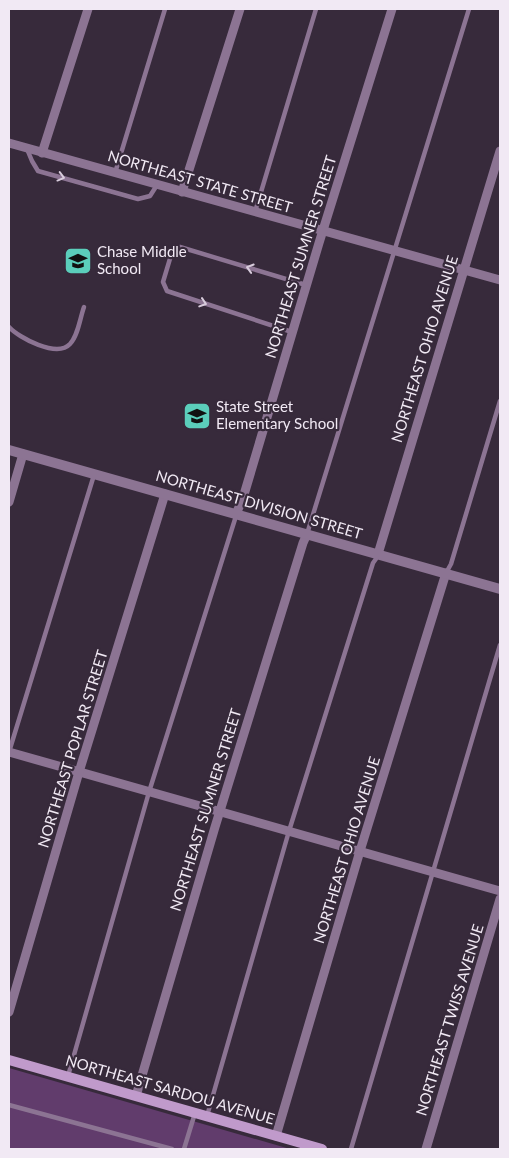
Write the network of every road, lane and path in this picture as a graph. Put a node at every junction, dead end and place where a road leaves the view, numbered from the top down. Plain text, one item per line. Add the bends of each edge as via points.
1 (88, 9) edge
2 (166, 9) edge
3 (240, 9) edge
4 (316, 9) edge
5 (392, 9) edge
6 (470, 9) edge
7 (9, 144) edge
8 (27, 149) junction
9 (500, 151) edge
10 (42, 153) junction
11 (115, 173) junction
12 (157, 185) junction
13 (182, 192) junction
14 (255, 212) junction
15 (323, 231) junction
16 (394, 250) junction
17 (463, 270) junction
18 (500, 280) edge
19 (306, 286) junction
20 (84, 307) dead end
21 (9, 327) edge
22 (292, 332) junction
23 (500, 401) edge
24 (9, 450) edge
25 (23, 454) junction
26 (94, 474) junction
27 (164, 494) junction
28 (9, 502) edge
29 (236, 514) junction
30 (307, 534) junction
31 (378, 554) junction
32 (446, 574) junction
33 (500, 589) edge
34 (500, 645) edge
35 (9, 753) edge
36 (80, 772) junction
37 (149, 792) junction
38 (220, 812) junction
39 (289, 831) junction
40 (360, 851) junction
41 (432, 871) junction
42 (500, 891) edge
43 (500, 899) edge
44 (9, 1012) edge
45 (9, 1060) edge
46 (68, 1076) junction
47 (136, 1096) junction
48 (9, 1105) edge
49 (195, 1112) junction
50 (207, 1116) junction
51 (276, 1136) junction
52 (172, 1149) edge
53 (184, 1149) edge
54 (322, 1149) edge
55 (351, 1149) edge
56 (426, 1149) edge

1 - 10 street
2 - 11 lane
3 - 13 street
4 - 14 lane
5 - 15 street, NORTHEAST SUMNER STREET
6 - 16 lane
7 - 8 street, NORTHEAST STATE STREET
8 - 10 street, NORTHEAST STATE STREET
8 -> 12 lane via 38,171 138,199 150,196
9 - 17 street, NORTHEAST OHIO AVENUE
10 - 11 street, NORTHEAST STATE STREET
11 - 12 street, NORTHEAST STATE STREET
12 - 13 street, NORTHEAST STATE STREET
13 - 14 street, NORTHEAST STATE STREET
14 - 15 street, NORTHEAST STATE STREET
15 - 16 street, NORTHEAST STATE STREET
15 - 19 street, NORTHEAST SUMNER STREET
16 - 17 street, NORTHEAST STATE STREET
16 - 30 lane
17 - 18 street, NORTHEAST STATE STREET
17 - 31 street, NORTHEAST OHIO AVENUE
19 - 22 street, NORTHEAST SUMNER STREET
19 -> 22 lane via 180,247 172,252 163,282 167,291
20 - 21 lane via 74,337 67,347 57,349 31,342
22 - 29 street, NORTHEAST SUMNER STREET
23 - 32 lane
24 - 25 street, NORTHEAST DIVISION STREET
25 - 26 street, NORTHEAST DIVISION STREET
25 - 28 street
26 - 27 street, NORTHEAST DIVISION STREET
26 - 35 lane
27 - 29 street, NORTHEAST DIVISION STREET
27 - 36 street, NORTHEAST POPLAR STREET
29 - 30 street, NORTHEAST DIVISION STREET
29 - 37 lane
30 - 31 street, NORTHEAST DIVISION STREET
30 - 38 street, NORTHEAST SUMNER STREET
31 - 32 street, NORTHEAST DIVISION STREET
31 - 39 lane
32 - 33 street, NORTHEAST DIVISION STREET
32 - 40 street, NORTHEAST OHIO AVENUE
34 - 41 lane
35 - 36 street
36 - 37 street
36 - 44 street, NORTHEAST POPLAR STREET
37 - 38 street
37 - 46 lane
38 - 39 street
38 - 47 street, NORTHEAST SUMNER STREET
39 - 40 street
39 - 50 lane
40 - 41 street
40 - 51 street, NORTHEAST OHIO AVENUE
41 - 42 street
41 - 55 lane
43 - 56 street, NORTHEAST TWISS AVENUE
45 - 46 main road, NORTHEAST SARDOU AVENUE
46 - 47 main road, NORTHEAST SARDOU AVENUE
47 - 49 main road, NORTHEAST SARDOU AVENUE
48 - 52 lane
49 - 50 main road, NORTHEAST SARDOU AVENUE
49 - 53 lane
50 - 51 main road, NORTHEAST SARDOU AVENUE
51 - 54 main road, NORTHEAST SARDOU AVENUE

